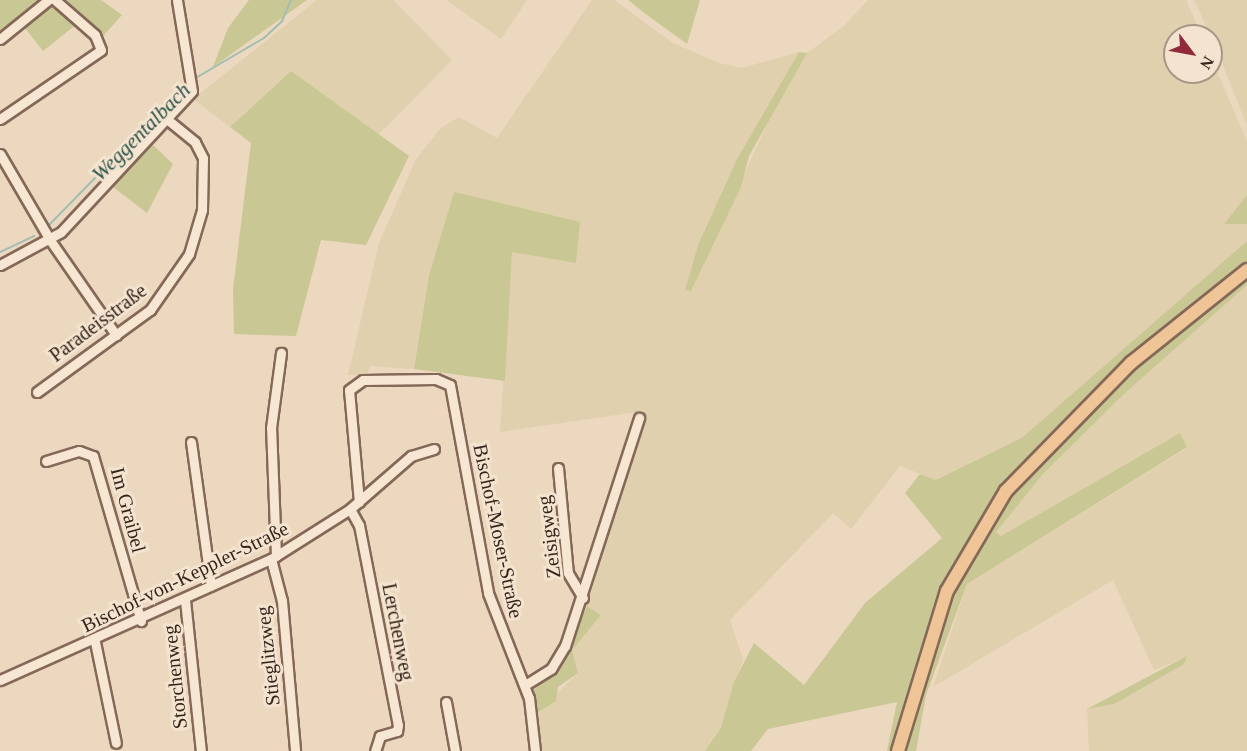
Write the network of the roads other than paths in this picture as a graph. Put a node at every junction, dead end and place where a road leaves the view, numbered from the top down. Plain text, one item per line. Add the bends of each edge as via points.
1 (48, 0) edge
2 (56, 0) edge
3 (177, 0) edge
4 (0, 39) edge
5 (0, 119) edge
6 (167, 119) junction
7 (0, 154) edge
8 (50, 240) junction
9 (0, 265) edge
10 (1247, 270) edge
11 (117, 335) junction
12 (281, 353) dead end
13 (37, 392) dead end
14 (639, 418) dead end
15 (191, 442) dead end
16 (434, 449) dead end
17 (46, 460) dead end
18 (558, 468) dead end
19 (359, 502) junction
20 (350, 509) junction
21 (273, 558) junction
22 (211, 586) junction
23 (584, 598) junction
24 (185, 600) junction
25 (141, 621) junction
26 (95, 642) junction
27 (0, 680) edge
28 (525, 685) junction
29 (446, 702) dead end
30 (116, 743) dead end
31 (201, 751) edge
32 (295, 751) edge
33 (375, 751) edge
34 (455, 751) edge
35 (535, 751) edge
36 (898, 751) edge

1 - 4 street
2 - 5 street via 95,34 100,50
3 - 6 street via 192,92
6 - 8 street
6 - 11 street, Paradeisstraße via 202,153 200,221 166,292
7 - 8 street
8 - 9 street
8 - 11 street
10 - 36 main road via 1131,363 1006,491 947,591
11 - 13 street, Paradeisstraße
12 - 21 street, Stieglitzweg via 271,428
14 - 23 street
15 - 22 street
16 - 19 street, Bischof-von-Keppler-Straße via 411,456
17 - 25 street, Im Graibel via 80,451 93,456
18 - 23 street, Zeisigweg via 568,573
19 - 20 street, Bischof-von-Keppler-Straße
19 - 28 street, Bischof-Moser-Straße via 349,390 363,380 436,379 450,385 488,593
20 - 21 street, Bischof-von-Keppler-Straße
20 - 33 street, Lerchenweg via 359,525 398,725 397,731 380,736
21 - 22 street, Bischof-von-Keppler-Straße
21 - 32 street, Stieglitzweg via 282,601
22 - 24 street, Bischof-von-Keppler-Straße
23 - 28 street via 559,659
24 - 25 street, Bischof-von-Keppler-Straße
24 - 31 street, Storchenweg
25 - 26 street, Bischof-von-Keppler-Straße
26 - 27 street, Bischof-von-Keppler-Straße
26 - 30 street
28 - 35 street, Bischof-Moser-Straße
29 - 34 street

